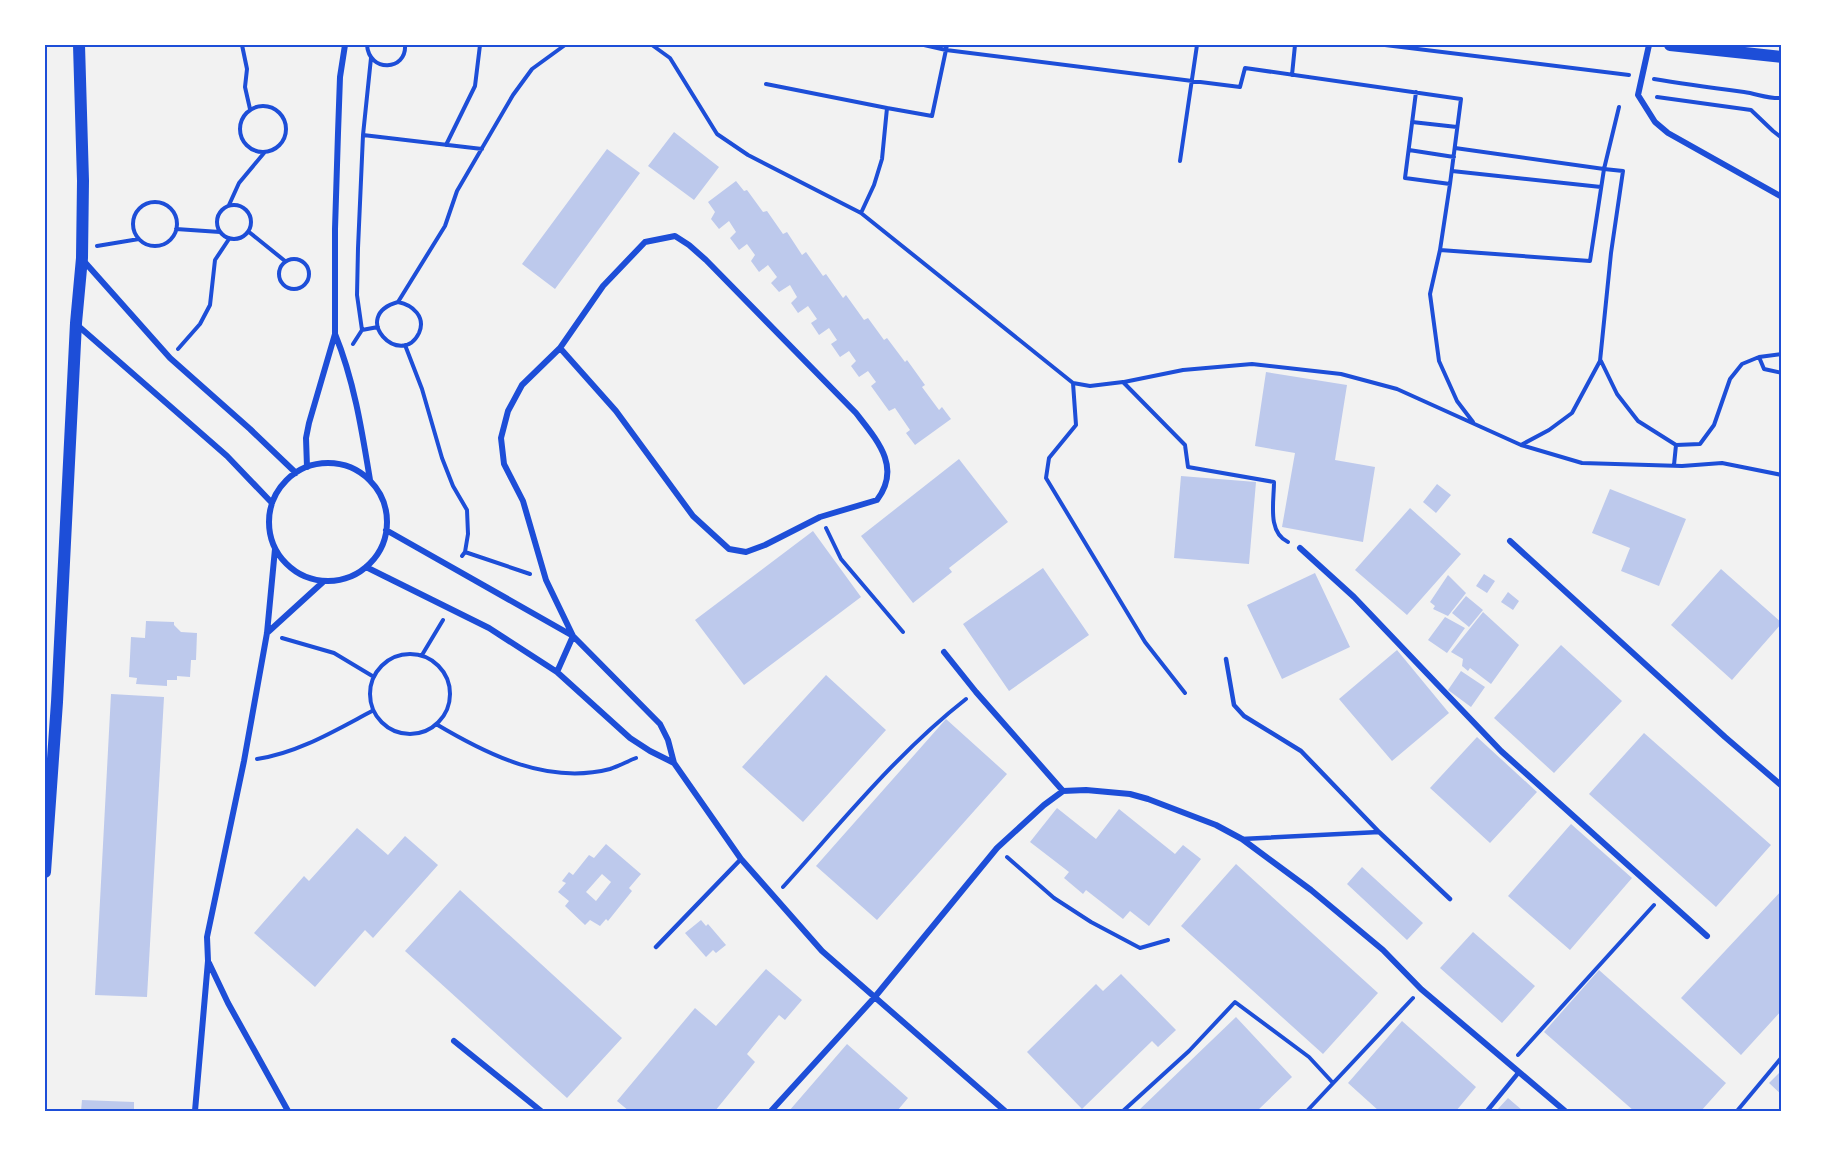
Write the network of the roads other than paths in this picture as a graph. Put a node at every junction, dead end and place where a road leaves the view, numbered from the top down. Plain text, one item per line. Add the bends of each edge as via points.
1 (79, 45) edge
2 (345, 45) edge
3 (1649, 45) edge
4 (1670, 45) edge
5 (1782, 57) edge
6 (1782, 197) edge
7 (82, 253) junction
8 (76, 323) junction
9 (335, 334) junction
10 (561, 348) junction
11 (307, 467) junction
12 (296, 473) junction
13 (370, 480) junction
14 (272, 503) junction
15 (386, 530) junction
16 (1510, 541) dead end
17 (1300, 548) road end
18 (275, 549) junction
19 (366, 567) junction
20 (323, 582) junction
21 (267, 633) junction
22 (573, 636) junction
23 (944, 652) dead end
24 (1226, 659) dead end
25 (557, 672) junction
26 (674, 763) junction
27 (1782, 786) edge
28 (1063, 791) junction
29 (1379, 832) junction
30 (1242, 839) junction
31 (741, 859) junction
32 (45, 872) edge
33 (1450, 899) dead end
34 (1707, 936) dead end
35 (656, 947) dead end
36 (208, 961) junction
37 (874, 998) junction
38 (454, 1041) dead end
39 (1519, 1072) junction
40 (195, 1111) edge
41 (288, 1111) edge
42 (541, 1111) edge
43 (771, 1111) edge
44 (1005, 1111) edge
45 (1487, 1111) edge
46 (1564, 1111) edge

1 - 7 main road
2 - 9 street via 340,77
3 - 6 street via 1638,95 1655,122
4 - 5 main road
7 - 8 main road
7 - 12 street via 170,357
8 - 14 street via 227,456
8 - 32 main road
9 - 11 street via 309,423
9 - 13 street via 351,383
10 - 10 street via 603,286 645,242 675,236 706,260 856,413 881,450 888,469 886,486 877,500 820,517 765,545 746,552 729,549 693,516 616,411
10 - 22 street via 522,386 508,411 501,438 504,464 523,501 546,580
11 - 12 street
11 - 13 street via 329,463 351,468
12 - 14 street via 281,486
13 - 15 street via 384,503
14 - 18 street via 268,527
15 - 19 street via 380,550
15 - 22 street
16 - 27 street
17 - 34 street via 1354,597 1501,751
18 - 20 street via 287,566 304,577
18 - 21 street
19 - 20 street via 353,576
19 - 25 street via 489,628
20 - 21 street
21 - 36 street via 207,937
22 - 25 street
22 - 26 street via 660,724
23 - 28 street
24 - 29 lane via 1234,705 1244,716 1301,752
25 - 26 street via 630,738
26 - 31 street
28 - 30 street via 1130,794 1216,825
28 - 37 street via 997,848
29 - 30 lane
29 - 33 lane
30 - 39 street via 1320,897
31 - 35 lane
31 - 37 street via 822,951
36 - 40 street
36 - 41 street
37 - 43 street
37 - 44 street
38 - 42 street
39 - 45 lane
39 - 46 street

